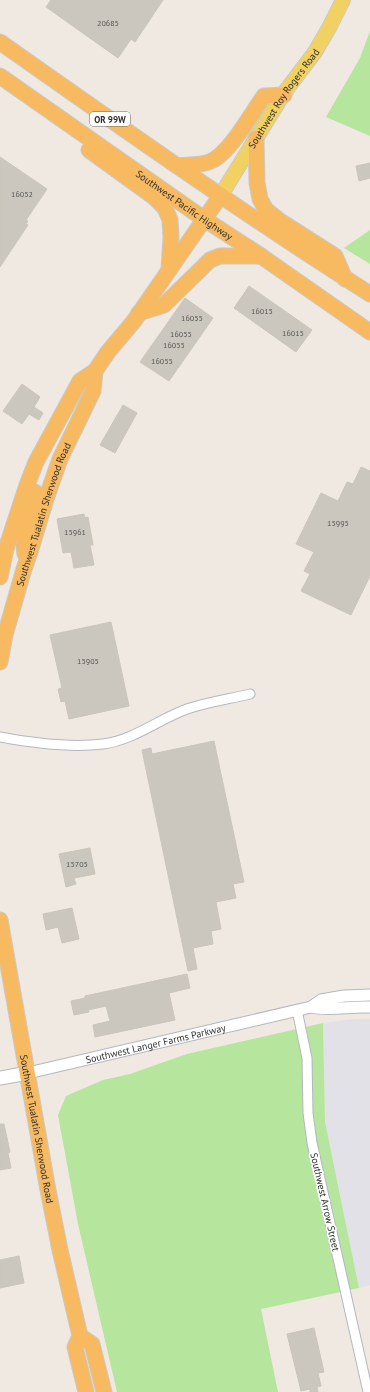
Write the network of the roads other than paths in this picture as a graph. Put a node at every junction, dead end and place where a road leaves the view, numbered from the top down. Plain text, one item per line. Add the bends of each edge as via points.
1 (343, 0) edge
2 (0, 42) edge
3 (0, 76) edge
4 (284, 95) junction
5 (74, 127) junction
6 (256, 138) junction
7 (178, 166) junction
8 (221, 195) junction
9 (204, 219) junction
10 (261, 256) junction
11 (169, 270) junction
12 (345, 279) junction
13 (370, 294) edge
14 (139, 314) junction
15 (370, 332) edge
16 (95, 371) junction
17 (33, 470) junction
18 (27, 561) junction
19 (0, 577) edge
20 (0, 662) edge
21 (250, 694) dead end
22 (0, 737) edge
23 (0, 920) edge
24 (370, 995) edge
25 (311, 1007) junction
26 (370, 1007) edge
27 (297, 1010) junction
28 (28, 1073) junction
29 (0, 1078) edge
30 (80, 1336) junction
31 (86, 1392) edge
32 (104, 1392) edge
33 (368, 1392) edge

1 - 4 main road, Southwest Roy Rogers Road via 315,52
2 - 7 highway, OR 99W
3 - 5 highway, Southwest Pacific Highway / OR 99W
4 - 6 main road, Southwest Roy Rogers Road
4 - 7 highway via 264,96 230,145 218,156 208,162
5 - 9 highway, Southwest Pacific Highway / OR 99W
5 - 11 highway via 78,143 154,197 165,208 170,220
6 - 8 main road, Southwest Roy Rogers Road
6 - 12 highway via 260,199 266,210 335,256
7 - 8 highway, OR 99W
8 - 9 highway, Southwest Tualatin Sherwood Road
8 - 12 highway, OR 99W
9 - 10 highway, Southwest Pacific Highway / OR 99W
9 - 11 highway, Southwest Tualatin Sherwood Road
10 - 14 highway via 220,256 210,260 164,305
10 - 15 highway, Southwest Pacific Highway / OR 99W
11 - 14 highway, Southwest Tualatin Sherwood Road
12 - 13 highway, OR 99W
14 - 16 highway, Southwest Tualatin Sherwood Road
16 - 17 highway, Southwest Tualatin Sherwood Road via 80,381
16 - 18 highway, Southwest Tualatin Sherwood Road via 93,390 60,459
17 - 18 highway via 36,491 25,532 24,547
17 - 19 highway, Southwest Tualatin Sherwood Road via 6,549
18 - 20 highway, Southwest Tualatin Sherwood Road via 5,635
21 - 22 street via 188,709 145,730 104,744 71,745
23 - 28 highway, Southwest Tualatin Sherwood Road
24 - 25 street, Southwest Langer Farms Parkway via 327,998
25 - 26 street, Southwest Langer Farms Parkway via 323,1010
25 - 27 street, Southwest Langer Farms Parkway
27 - 28 street, Southwest Langer Farms Parkway
27 - 33 street, Southwest Arrow Street via 307,1058 308,1113 312,1143
28 - 29 main road, Southwest Langer Farms Parkway
28 - 30 highway, Southwest Tualatin Sherwood Road via 54,1220
30 - 31 highway, Southwest Tualatin Sherwood Road via 75,1347
30 - 32 highway via 92,1344

